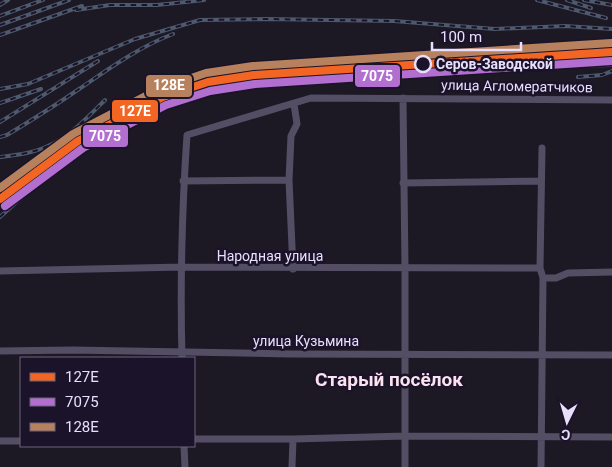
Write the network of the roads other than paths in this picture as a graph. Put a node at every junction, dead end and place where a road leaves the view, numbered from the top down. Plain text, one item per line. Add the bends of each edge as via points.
1 (403, 98) junction
2 (612, 100) edge
3 (294, 104) junction
4 (542, 148) dead end
5 (289, 180) junction
6 (184, 181) junction
7 (541, 181) junction
8 (403, 183) junction
9 (182, 267) junction
10 (405, 268) junction
11 (540, 268) junction
12 (293, 269) junction
13 (0, 271) edge
14 (612, 272) edge
15 (543, 278) junction
16 (0, 352) edge
17 (405, 353) junction
18 (74, 354) edge
19 (541, 354) junction
20 (612, 355) edge
21 (182, 356) edge
22 (406, 436) junction
23 (540, 437) junction
24 (612, 437) edge
25 (195, 439) edge
26 (293, 439) junction
27 (0, 440) edge
28 (20, 441) edge
29 (184, 447) edge
30 (184, 467) edge
31 (292, 467) edge
32 (405, 467) edge
33 (540, 467) edge

1 - 2 street, улица Агломератчиков
1 - 3 street, улица Агломератчиков via 323,97
1 - 8 street
3 - 5 street via 298,124 291,136
3 - 6 street, улица Агломератчиков via 187,135
4 - 7 street
5 - 6 street
5 - 12 street
6 - 9 street
7 - 8 street
7 - 11 street
8 - 10 street
9 - 12 street, Народная улица
9 - 13 street, Народная улица
9 - 21 street
10 - 11 street, Народная улица
10 - 12 street, Народная улица
10 - 17 street
11 - 15 street
14 - 15 street via 568,273 556,278
15 - 19 street
16 - 18 street, улица Кузьмина
17 - 19 street, улица Кузьмина
17 - 21 street, улица Кузьмина
17 - 22 street
18 - 21 street, улица Кузьмина
19 - 20 street, улица Кузьмина
19 - 23 street
22 - 23 street
22 - 26 street
22 - 32 street
23 - 24 street
23 - 33 street
25 - 26 street
26 - 31 street
27 - 28 street
29 - 30 street

